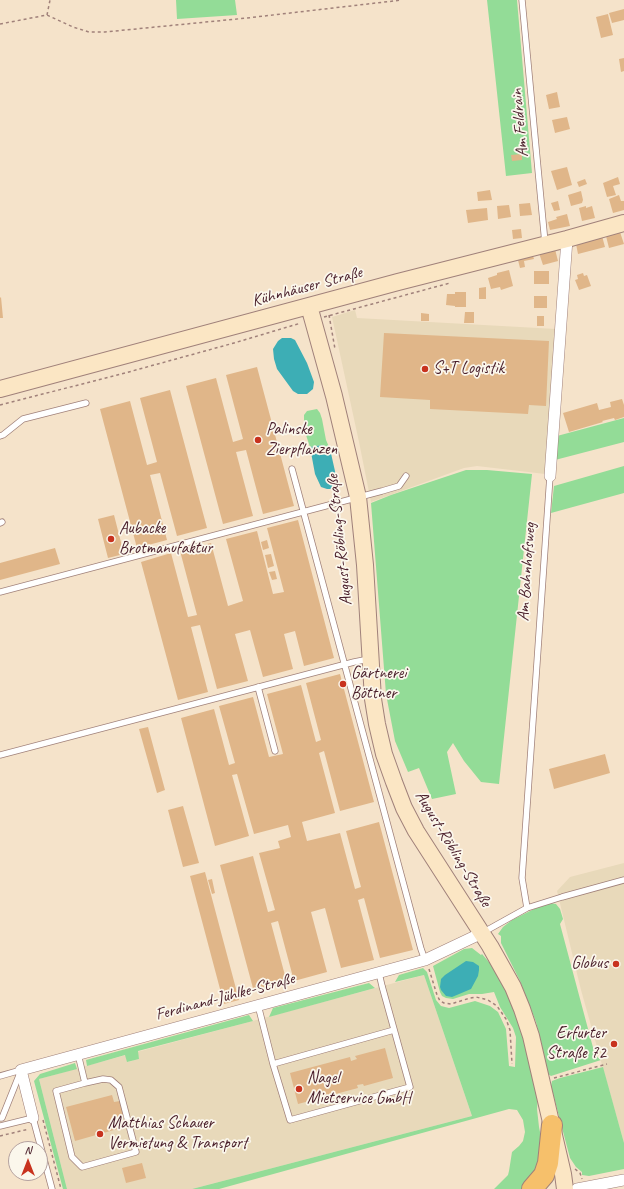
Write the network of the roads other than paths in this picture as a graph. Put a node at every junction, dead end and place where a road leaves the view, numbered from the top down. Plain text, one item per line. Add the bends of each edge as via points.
1 (522, 0) edge
2 (624, 223) edge
3 (567, 239) junction
4 (546, 244) junction
5 (308, 306) junction
6 (0, 389) edge
7 (86, 403) dead end
8 (0, 436) edge
9 (292, 469) dead end
10 (406, 476) dead end
11 (550, 476) joint
12 (358, 497) junction
13 (303, 512) junction
14 (0, 592) edge
15 (370, 659) junction
16 (345, 664) junction
17 (258, 687) junction
18 (275, 751) dead end
19 (0, 755) edge
20 (624, 880) edge
21 (527, 908) junction
22 (482, 933) junction
23 (425, 960) junction
24 (379, 973) junction
25 (258, 1005) junction
26 (394, 1030) junction
27 (78, 1054) junction
28 (273, 1064) junction
29 (20, 1070) junction
30 (0, 1076) edge
31 (85, 1083) junction
32 (2, 1111) edge
33 (1, 1118) edge
34 (37, 1121) junction
35 (552, 1125) junction
36 (0, 1126) edge
37 (624, 1180) edge
38 (581, 1188) edge
39 (52, 1189) edge
40 (532, 1189) edge
41 (564, 1189) edge

1 - 4 lane, Am Feldrain
2 - 3 street, Kühnhäuser Straße
3 - 4 street, Kühnhäuser Straße
3 - 11 street, Am Bahnhofsweg
4 - 5 street, Kühnhäuser Straße
5 - 6 street, Kühnhäuser Straße
5 - 12 street, August-Röbling-Straße via 342,427
7 - 8 lane via 23,419
9 - 13 lane
10 - 12 lane via 399,486
11 - 21 lane, Am Bahnhofsweg via 522,878
12 - 13 lane
12 - 15 street, August-Röbling-Straße
13 - 14 lane
13 - 16 lane
15 - 16 lane
15 - 22 street, August-Röbling-Straße via 377,724 384,754 404,808
16 - 17 lane
16 - 23 lane via 418,942
17 - 18 lane
17 - 19 lane
20 - 21 lane
21 - 22 lane
22 - 23 street, Ferdinand-Jühlke-Straße
22 - 35 street, August-Röbling-Straße via 513,987 522,1010 531,1036
23 - 24 street, Ferdinand-Jühlke-Straße
24 - 25 street, Ferdinand-Jühlke-Straße
24 - 26 lane
25 - 27 street, Ferdinand-Jühlke-Straße
25 - 28 lane
26 - 28 lane
26 - 28 lane via 410,1087 290,1120
27 - 29 street, Ferdinand-Jühlke-Straße
27 - 31 lane
29 - 30 lane
29 - 32 lane
29 - 34 street
31 - 31 lane via 103,1079 111,1080 119,1087 136,1152 82,1167 72,1157 56,1092
32 - 33 lane
34 - 36 lane
34 - 39 lane
35 - 40 highway via 544,1175
35 - 41 street, August-Röbling-Straße
37 - 38 street

